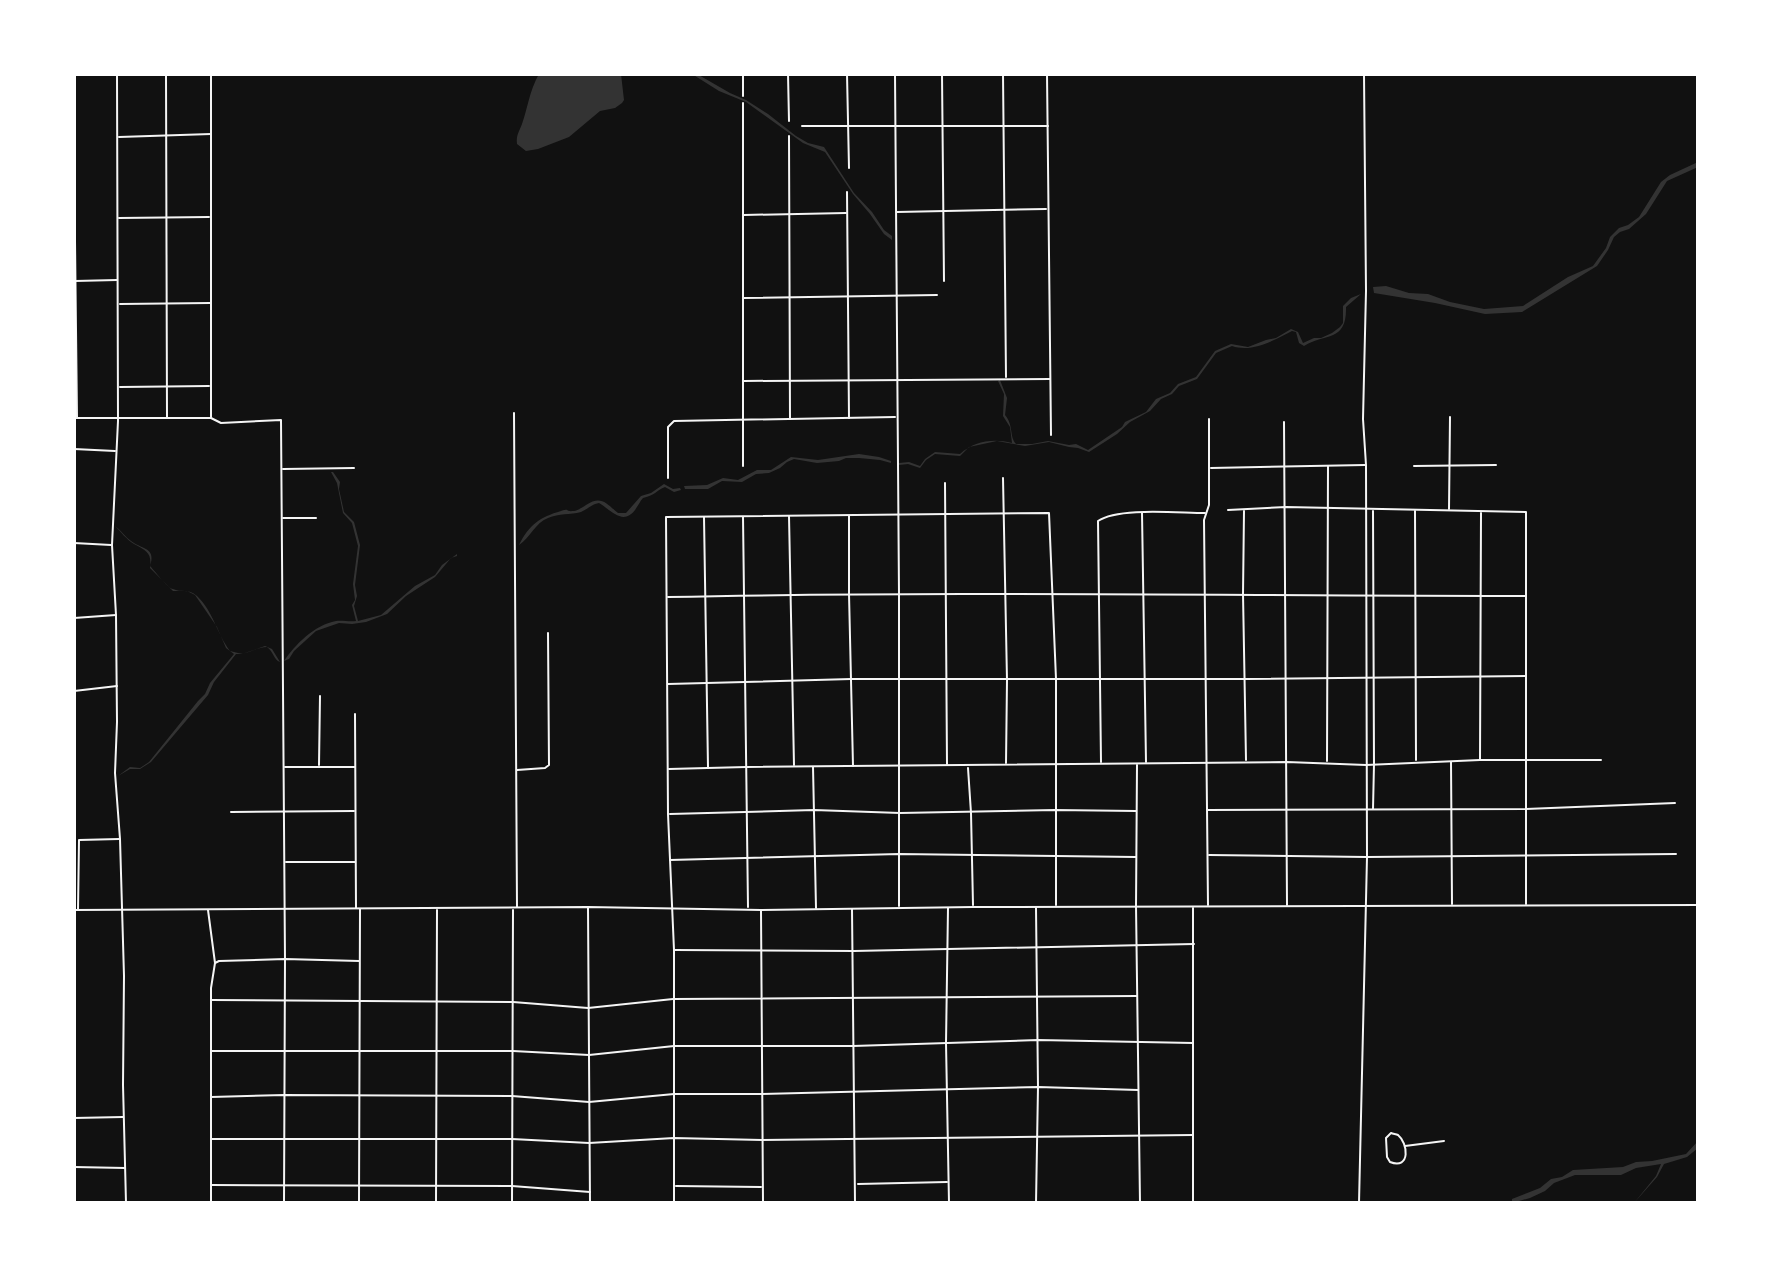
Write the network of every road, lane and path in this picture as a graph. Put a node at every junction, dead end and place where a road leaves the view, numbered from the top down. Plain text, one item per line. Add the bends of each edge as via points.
1 (117, 74) edge
2 (166, 74) edge
3 (211, 74) edge
4 (743, 74) edge
5 (788, 74) edge
6 (847, 74) edge
7 (895, 74) edge
8 (942, 74) edge
9 (1003, 74) edge
10 (1047, 74) edge
11 (1364, 74) edge
12 (743, 96) dead end
13 (743, 103) dead end
14 (789, 121) dead end
15 (802, 126) dead end
16 (847, 126) junction
17 (895, 126) junction
18 (943, 126) junction
19 (1003, 126) junction
20 (1048, 126) junction
21 (211, 134) junction
22 (166, 136) junction
23 (789, 136) dead end
24 (118, 137) junction
25 (74, 152) edge
26 (849, 168) dead end
27 (847, 192) dead end
28 (74, 196) edge
29 (1049, 209) junction
30 (1004, 210) junction
31 (943, 211) junction
32 (896, 212) junction
33 (847, 213) junction
34 (789, 214) junction
35 (743, 215) junction
36 (211, 217) junction
37 (118, 218) junction
38 (166, 218) junction
39 (118, 280) junction
40 (75, 281) edge
41 (944, 281) dead end
42 (937, 295) dead end
43 (896, 296) junction
44 (848, 297) junction
45 (743, 298) junction
46 (789, 298) junction
47 (167, 303) junction
48 (211, 303) junction
49 (118, 304) junction
50 (1006, 379) junction
51 (1051, 379) junction
52 (849, 380) junction
53 (897, 380) junction
54 (743, 381) junction
55 (790, 381) junction
56 (211, 386) junction
57 (118, 387) junction
58 (167, 387) junction
59 (514, 413) dead end
60 (897, 417) junction
61 (1450, 417) dead end
62 (75, 418) edge
63 (118, 418) junction
64 (167, 418) junction
65 (211, 418) junction
66 (849, 418) junction
67 (790, 419) junction
68 (1209, 419) dead end
69 (743, 420) junction
70 (1284, 422) dead end
71 (1051, 435) dead end
72 (74, 449) edge
73 (116, 451) junction
74 (1366, 465) junction
75 (1496, 465) dead end
76 (743, 466) dead end
77 (1328, 466) junction
78 (1414, 466) dead end
79 (1451, 466) junction
80 (354, 468) dead end
81 (1209, 468) junction
82 (1285, 468) junction
83 (282, 469) junction
84 (668, 478) dead end
85 (1003, 478) dead end
86 (945, 483) dead end
87 (1286, 507) junction
88 (1328, 508) junction
89 (1244, 509) junction
90 (1366, 509) junction
91 (1373, 509) junction
92 (1228, 510) dead end
93 (1415, 510) junction
94 (1449, 510) junction
95 (1481, 511) junction
96 (1004, 513) junction
97 (1142, 513) junction
98 (1206, 513) junction
99 (898, 514) junction
100 (946, 514) junction
101 (849, 515) junction
102 (704, 516) junction
103 (743, 516) junction
104 (789, 516) junction
105 (282, 518) junction
106 (316, 518) dead end
107 (74, 543) edge
108 (112, 545) junction
109 (743, 594) junction
110 (789, 594) junction
111 (849, 594) junction
112 (899, 594) junction
113 (946, 594) junction
114 (1005, 594) junction
115 (1053, 594) junction
116 (1100, 594) junction
117 (1144, 594) junction
118 (1204, 594) junction
119 (1243, 594) junction
120 (1286, 594) junction
121 (705, 596) junction
122 (1328, 596) junction
123 (1481, 596) junction
124 (1526, 596) junction
125 (668, 597) junction
126 (1366, 597) junction
127 (1373, 597) junction
128 (1416, 597) junction
129 (116, 615) junction
130 (74, 618) edge
131 (548, 633) dead end
132 (1481, 676) junction
133 (1526, 676) junction
134 (1416, 677) junction
135 (1205, 678) junction
136 (1286, 678) junction
137 (1326, 678) junction
138 (1367, 678) junction
139 (1374, 678) junction
140 (851, 679) junction
141 (1056, 679) junction
142 (1101, 679) junction
143 (1145, 679) junction
144 (1246, 679) junction
145 (792, 680) junction
146 (899, 680) junction
147 (947, 680) junction
148 (1007, 680) junction
149 (745, 681) junction
150 (707, 682) junction
151 (668, 684) junction
152 (117, 686) junction
153 (74, 691) edge
154 (320, 696) dead end
155 (355, 714) dead end
156 (1480, 760) junction
157 (1526, 760) junction
158 (1601, 760) dead end
159 (1451, 761) junction
160 (1246, 762) junction
161 (1287, 762) junction
162 (1137, 763) junction
163 (1146, 763) junction
164 (1206, 763) junction
165 (1327, 763) junction
166 (1416, 763) junction
167 (1006, 764) junction
168 (1055, 764) junction
169 (1101, 764) junction
170 (1374, 764) junction
171 (899, 765) junction
172 (1366, 765) junction
173 (794, 766) junction
174 (813, 766) junction
175 (853, 766) junction
176 (947, 766) junction
177 (968, 766) junction
178 (284, 767) junction
179 (318, 767) junction
180 (355, 767) junction
181 (746, 767) junction
182 (708, 768) junction
183 (668, 769) junction
184 (516, 770) junction
185 (1675, 803) dead end
186 (1452, 809) junction
187 (1526, 809) junction
188 (814, 810) junction
189 (1055, 810) junction
190 (1207, 810) junction
191 (1287, 810) junction
192 (1366, 810) junction
193 (1372, 810) junction
194 (284, 811) junction
195 (355, 811) junction
196 (747, 811) junction
197 (1136, 811) junction
198 (231, 812) dead end
199 (900, 813) junction
200 (971, 813) junction
201 (668, 814) junction
202 (120, 839) junction
203 (74, 840) edge
204 (79, 840) junction
205 (899, 854) junction
206 (1676, 854) dead end
207 (1055, 855) junction
208 (1207, 855) junction
209 (1287, 855) junction
210 (815, 856) junction
211 (971, 856) junction
212 (1452, 856) junction
213 (1526, 856) junction
214 (748, 857) junction
215 (1136, 857) junction
216 (1367, 857) junction
217 (670, 860) junction
218 (284, 862) junction
219 (356, 862) junction
220 (1365, 905) junction
221 (1452, 905) junction
222 (1526, 905) junction
223 (1698, 905) edge
224 (1136, 906) junction
225 (1193, 906) junction
226 (1208, 906) junction
227 (1287, 906) junction
228 (588, 907) junction
229 (899, 907) junction
230 (948, 907) junction
231 (973, 907) junction
232 (1036, 907) junction
233 (1056, 907) junction
234 (748, 908) junction
235 (816, 908) junction
236 (285, 909) junction
237 (358, 909) junction
238 (437, 909) junction
239 (515, 909) junction
240 (673, 909) junction
241 (852, 909) junction
242 (76, 910) edge
243 (122, 910) junction
244 (208, 910) junction
245 (761, 910) junction
246 (1194, 944) junction
247 (1137, 945) junction
248 (1037, 948) junction
249 (674, 950) junction
250 (947, 950) junction
251 (761, 951) junction
252 (854, 951) junction
253 (285, 959) junction
254 (360, 961) junction
255 (215, 963) junction
256 (1137, 996) junction
257 (947, 997) junction
258 (1037, 997) junction
259 (762, 998) junction
260 (853, 998) junction
261 (673, 999) junction
262 (211, 1000) junction
263 (284, 1000) junction
264 (360, 1001) junction
265 (437, 1001) junction
266 (513, 1002) junction
267 (588, 1008) junction
268 (1038, 1040) junction
269 (1138, 1042) junction
270 (946, 1043) junction
271 (1193, 1043) junction
272 (674, 1046) junction
273 (761, 1046) junction
274 (853, 1046) junction
275 (284, 1050) junction
276 (360, 1050) junction
277 (211, 1051) junction
278 (436, 1051) junction
279 (513, 1051) junction
280 (589, 1055) junction
281 (1038, 1087) junction
282 (947, 1088) junction
283 (1138, 1090) junction
284 (854, 1091) junction
285 (674, 1094) junction
286 (762, 1094) junction
287 (284, 1095) junction
288 (359, 1096) junction
289 (436, 1096) junction
290 (512, 1096) junction
291 (211, 1097) junction
292 (589, 1102) junction
293 (124, 1117) junction
294 (74, 1118) edge
295 (1139, 1135) junction
296 (1193, 1135) junction
297 (1037, 1136) junction
298 (674, 1138) junction
299 (854, 1138) junction
300 (948, 1138) junction
301 (211, 1139) junction
302 (512, 1139) junction
303 (284, 1140) junction
304 (359, 1140) junction
305 (436, 1140) junction
306 (762, 1140) junction
307 (1444, 1141) dead end
308 (589, 1143) junction
309 (1404, 1146) junction
310 (74, 1167) edge
311 (125, 1168) junction
312 (949, 1182) junction
313 (855, 1184) junction
314 (211, 1185) junction
315 (284, 1186) junction
316 (359, 1186) junction
317 (436, 1186) junction
318 (512, 1186) junction
319 (674, 1186) junction
320 (762, 1187) junction
321 (590, 1192) junction
322 (126, 1203) edge
323 (211, 1203) edge
324 (284, 1203) edge
325 (359, 1203) edge
326 (436, 1203) edge
327 (512, 1203) edge
328 (590, 1203) edge
329 (674, 1203) edge
330 (763, 1203) edge
331 (855, 1203) edge
332 (949, 1203) edge
333 (1036, 1203) edge
334 (1140, 1203) edge
335 (1193, 1203) edge
336 (1359, 1203) edge

1 - 24 street
2 - 22 street
3 - 21 street
4 - 12 street
5 - 14 street
6 - 16 street
7 - 17 street
8 - 18 street
9 - 19 street
10 - 20 street
11 - 74 street
13 - 35 street
15 - 16 street
16 - 17 street
16 - 26 street
17 - 18 street
17 - 32 street
18 - 19 street
18 - 31 street
19 - 20 street
19 - 30 street
20 - 29 street
21 - 22 street
21 - 36 street
22 - 24 street
22 - 38 street
23 - 34 street
24 - 37 street
25 - 28 street
27 - 33 street
28 - 40 street
29 - 30 street
29 - 51 street
30 - 31 street
30 - 50 street
31 - 32 street
31 - 41 street
32 - 43 street
33 - 34 street
33 - 44 street
34 - 35 street
34 - 46 street
35 - 45 street
36 - 38 street
36 - 48 street
37 - 38 street
37 - 39 street
38 - 47 street
39 - 40 street
39 - 49 street
40 - 62 street
42 - 43 street
43 - 44 street
43 - 53 street
44 - 46 street
44 - 52 street
45 - 46 street
45 - 54 street
46 - 55 street
47 - 48 street
47 - 49 street
47 - 58 street
48 - 56 street
49 - 57 street
50 - 51 street
50 - 53 street
51 - 71 street
52 - 53 street
52 - 55 street
52 - 66 street
53 - 60 street
54 - 55 street
54 - 69 street
55 - 67 street
56 - 58 street
56 - 65 street
57 - 58 street
57 - 63 street
58 - 64 street
59 - 184 street
60 - 66 street
60 - 99 street
61 - 79 street
62 - 63 street
63 - 64 street
63 - 73 street
64 - 65 street
65 - 83 street via 221,423 281,420
66 - 67 street
67 - 69 street
68 - 81 street
69 - 76 street
69 - 84 street via 670,424
70 - 82 street
72 - 73 street
73 - 108 street
74 - 77 street
74 - 90 street
75 - 79 street
77 - 82 street
77 - 88 street
78 - 79 street
79 - 94 street
80 - 83 street
81 - 82 street
81 - 98 street
82 - 87 street
83 - 105 street
85 - 96 street
86 - 100 street
87 - 88 street
87 - 89 street
87 - 120 street
88 - 90 street
88 - 122 street
89 - 92 street
89 - 119 street
90 - 91 street
90 - 126 street
91 - 93 street
91 - 127 street
93 - 94 street
93 - 128 street
94 - 95 street
95 - 123 street
95 - 124 street via 1526,512
96 - 100 street
96 - 114 street
96 - 115 street via 1049,513
97 - 98 street
97 - 116 street via 1098,521
97 - 117 street
98 - 118 street
99 - 100 street
99 - 101 street
99 - 112 street
100 - 113 street
101 - 104 street
101 - 111 street
102 - 103 street
102 - 121 street
102 - 125 street via 666,517
103 - 104 street
103 - 109 street
104 - 110 street
105 - 106 street
105 - 178 street
107 - 108 street
108 - 129 street
109 - 110 street
109 - 121 street
109 - 149 street
110 - 111 street
110 - 145 street
111 - 112 street
111 - 140 street
112 - 113 street
112 - 146 street
113 - 114 street
113 - 147 street
114 - 115 street
114 - 148 street
115 - 116 street
115 - 141 street
116 - 117 street
116 - 142 street
117 - 118 street
117 - 143 street
118 - 119 street
118 - 135 street
119 - 120 street
119 - 144 street
120 - 122 street
120 - 136 street
121 - 125 street
121 - 150 street
122 - 126 street
122 - 137 street
123 - 124 street
123 - 128 street
123 - 132 street
124 - 133 street
125 - 151 street
126 - 127 street
126 - 138 street
127 - 128 street
127 - 139 street
128 - 134 street
129 - 130 street
129 - 152 street
131 - 184 street via 549,765
132 - 133 street
132 - 134 street
132 - 156 street
133 - 157 street
134 - 139 street
134 - 166 street
135 - 143 street
135 - 144 street
135 - 164 street
136 - 137 street
136 - 144 street
136 - 161 street
137 - 138 street
137 - 165 street
138 - 139 street
138 - 172 street
139 - 170 street
140 - 145 street
140 - 146 street
140 - 175 street
141 - 142 street
141 - 148 street
141 - 168 street
142 - 143 street
142 - 169 street
143 - 163 street
144 - 160 street
145 - 149 street
145 - 173 street
146 - 147 street
146 - 171 street
147 - 148 street
147 - 176 street
148 - 167 street
149 - 150 street
149 - 181 street
150 - 151 street
150 - 182 street
151 - 183 street
152 - 153 street
152 - 202 street
154 - 179 street
155 - 180 street
156 - 157 street
156 - 159 street
157 - 158 street
157 - 187 street
159 - 166 street
159 - 186 street
160 - 161 street
160 - 164 street
161 - 165 street
161 - 191 street
162 - 163 street
162 - 169 street
162 - 197 street
163 - 164 street
164 - 190 street
165 - 172 street
166 - 170 street
167 - 168 street
167 - 177 street
168 - 169 street
168 - 189 street
170 - 172 street
170 - 193 street
171 - 175 street
171 - 176 street
171 - 199 street
172 - 192 street
173 - 174 street
173 - 181 street
174 - 175 street
174 - 188 street
176 - 177 street
177 - 200 street
178 - 179 street
178 - 194 street
179 - 180 street
180 - 195 street
181 - 182 street
181 - 196 street
182 - 183 street
183 - 201 street
184 - 239 street
185 - 187 street
186 - 187 street
186 - 193 street
186 - 212 street
187 - 213 street
188 - 196 street
188 - 199 street
188 - 210 street
189 - 197 street
189 - 200 street
189 - 207 street
190 - 191 street
190 - 208 street
191 - 192 street
191 - 209 street
192 - 193 street
192 - 216 street
194 - 195 street
194 - 198 street
194 - 218 street
195 - 219 street
196 - 201 street
196 - 214 street
197 - 215 street
199 - 200 street
199 - 205 street
200 - 211 street
201 - 217 street
202 - 204 street
202 - 243 street
203 - 204 street
204 - 242 street
205 - 210 street
205 - 211 street
205 - 229 street
206 - 213 street
207 - 211 street
207 - 215 street
207 - 233 street
208 - 209 street
208 - 226 street
209 - 216 street
209 - 227 street
210 - 214 street
210 - 235 street
211 - 231 street
212 - 213 street
212 - 216 street
212 - 221 street
213 - 222 street
214 - 217 street
214 - 234 street
215 - 224 street
216 - 220 street
217 - 240 street
218 - 219 street
218 - 236 street
219 - 237 street
220 - 221 street
220 - 227 street
220 - 336 street
221 - 222 street
222 - 223 street
224 - 225 street
224 - 233 street
224 - 247 street
225 - 226 street
225 - 246 street
226 - 227 street
228 - 239 street
228 - 240 street
228 - 267 street
229 - 230 street
229 - 241 street
230 - 231 street
230 - 250 street
231 - 232 street
232 - 233 street
232 - 248 street
234 - 240 street
234 - 245 street
235 - 241 street
235 - 245 street
236 - 237 street
236 - 244 street
236 - 253 street
237 - 238 street
237 - 254 street
238 - 239 street
238 - 265 street
239 - 266 street
240 - 249 street
241 - 252 street
242 - 243 street
243 - 244 street
243 - 293 street
244 - 255 street
245 - 251 street
246 - 247 street
246 - 271 street
247 - 248 street
247 - 256 street
248 - 250 street
248 - 258 street
249 - 251 street
249 - 261 street
250 - 252 street
250 - 257 street
251 - 252 street
251 - 259 street
252 - 260 street
253 - 254 street
253 - 255 street
253 - 263 street
254 - 264 street
255 - 262 street
256 - 258 street
256 - 269 street
257 - 258 street
257 - 260 street
257 - 270 street
258 - 268 street
259 - 260 street
259 - 261 street
259 - 273 street
260 - 274 street
261 - 267 street
261 - 272 street
262 - 263 street
262 - 277 street
263 - 264 street
263 - 275 street
264 - 265 street
264 - 276 street
265 - 266 street
265 - 278 street
266 - 267 street
266 - 279 street
267 - 280 street
268 - 269 street
268 - 270 street
268 - 281 street
269 - 271 street
269 - 283 street
270 - 274 street
270 - 282 street
271 - 296 street
272 - 273 street
272 - 280 street
272 - 285 street
273 - 274 street
273 - 286 street
274 - 284 street
275 - 276 street
275 - 277 street
275 - 287 street
276 - 278 street
276 - 288 street
277 - 291 street
278 - 279 street
278 - 289 street
279 - 280 street
279 - 290 street
280 - 292 street
281 - 282 street
281 - 283 street
281 - 297 street
282 - 284 street
282 - 300 street
283 - 295 street
284 - 286 street
284 - 299 street
285 - 286 street
285 - 292 street
285 - 298 street
286 - 306 street
287 - 288 street
287 - 291 street
287 - 303 street
288 - 289 street
288 - 304 street
289 - 290 street
289 - 305 street
290 - 292 street
290 - 302 street
291 - 301 street
292 - 308 street
293 - 294 street
293 - 311 street
295 - 296 street
295 - 297 street
295 - 334 street
296 - 335 street
297 - 300 street
297 - 333 street
298 - 306 street
298 - 308 street
298 - 319 street
299 - 300 street
299 - 306 street
299 - 313 street
300 - 312 street
301 - 303 street
301 - 314 street
302 - 305 street
302 - 308 street
302 - 318 street
303 - 304 street
303 - 315 street
304 - 305 street
304 - 316 street
305 - 317 street
306 - 320 street
307 - 309 street
308 - 321 street
309 - 309 street via 1396,1134 1388,1136 1390,1162 1404,1161
310 - 311 street
311 - 322 street
312 - 313 street
312 - 332 street
313 - 331 street
314 - 315 street
314 - 323 street
315 - 316 street
315 - 324 street
316 - 317 street
316 - 325 street
317 - 318 street
317 - 326 street
318 - 321 street
318 - 327 street
319 - 320 street
319 - 329 street
320 - 330 street
321 - 328 street

